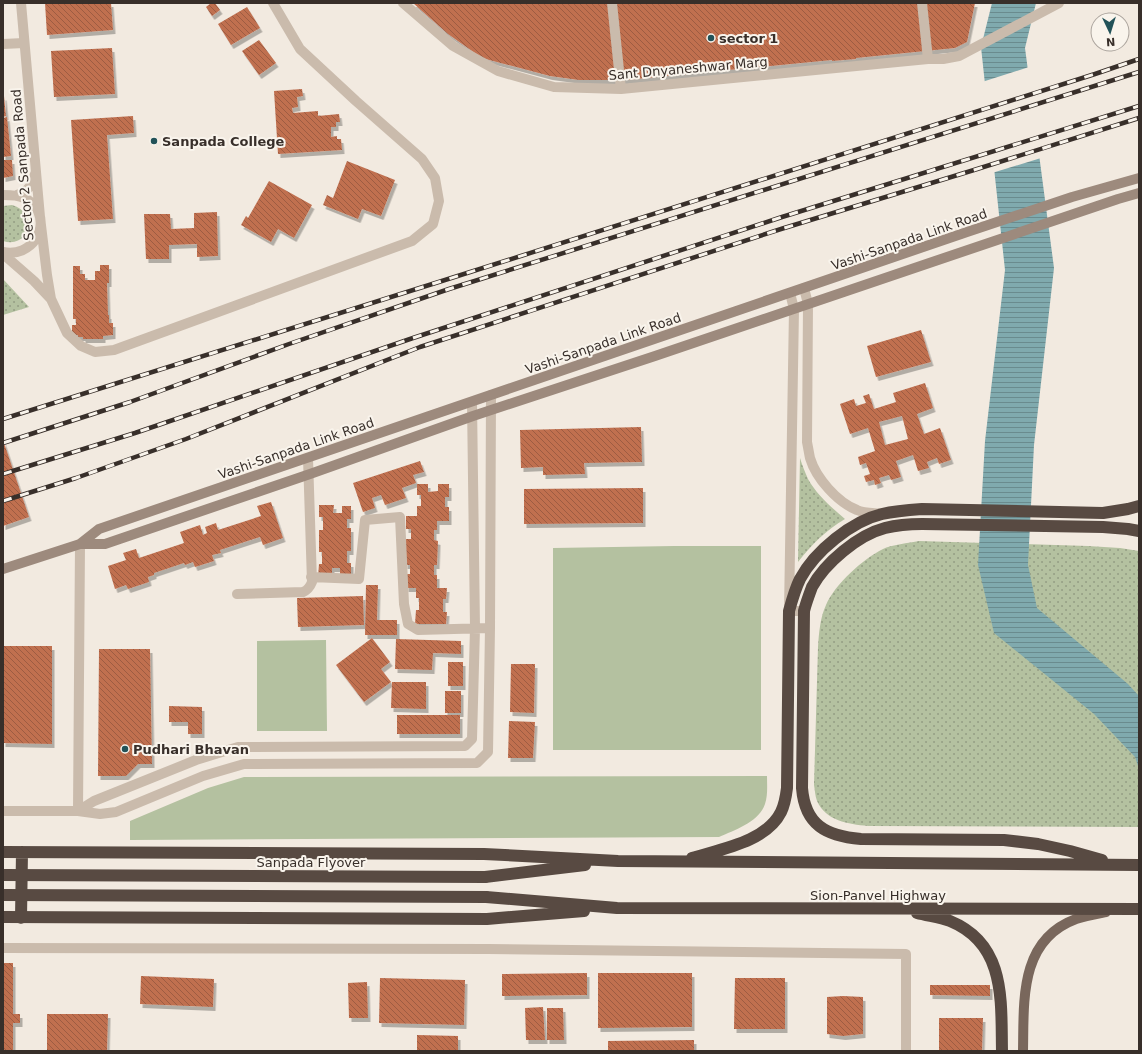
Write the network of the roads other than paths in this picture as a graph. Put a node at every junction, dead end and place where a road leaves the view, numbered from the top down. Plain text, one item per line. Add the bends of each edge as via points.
1 (21, 3) edge
2 (273, 3) edge
3 (612, 3) edge
4 (922, 3) edge
5 (409, 5) edge
6 (1056, 5) edge
7 (24, 42) junction
8 (3, 44) edge
9 (928, 59) junction
10 (620, 89) junction
11 (36, 170) junction
12 (1139, 178) edge
13 (1139, 193) edge
14 (3, 195) edge
15 (17, 195) junction
16 (40, 217) junction
17 (3, 253) edge
18 (853, 271) junction
19 (859, 287) junction
20 (804, 288) junction
21 (790, 293) junction
22 (51, 299) junction
23 (808, 304) junction
24 (794, 309) junction
25 (491, 395) junction
26 (472, 402) junction
27 (491, 411) junction
28 (472, 416) junction
29 (308, 458) junction
30 (310, 474) junction
31 (1139, 506) edge
32 (922, 509) junction
33 (881, 514) junction
34 (922, 524) junction
35 (1139, 531) edge
36 (80, 544) junction
37 (3, 569) edge
38 (312, 577) junction
39 (237, 594) dead end
40 (790, 611) junction
41 (804, 611) junction
42 (474, 628) junction
43 (490, 628) junction
44 (3, 811) edge
45 (78, 811) junction
46 (3, 852) edge
47 (22, 852) junction
48 (618, 861) junction
49 (682, 861) junction
50 (1118, 864) junction
51 (1139, 865) edge
52 (3, 875) edge
53 (3, 895) edge
54 (617, 908) junction
55 (899, 909) junction
56 (1117, 909) junction
57 (1139, 909) edge
58 (3, 918) edge
59 (22, 918) junction
60 (3, 948) edge
61 (906, 1051) edge
62 (1002, 1051) edge
63 (1023, 1051) edge

1 - 7 street, Sector 2 Sanpada Road
2 - 22 street via 300,49 422,159 435,178 439,201 433,224 412,241 114,350 95,352 82,346 67,333
3 - 10 street
4 - 9 street
5 - 10 street, Sant Dnyaneshwar Marg via 453,46 498,71 554,87
6 - 9 street, Sant Dnyaneshwar Marg via 958,56
7 - 8 street
7 - 11 street, Sector 2 Sanpada Road
9 - 10 street, Sant Dnyaneshwar Marg
11 - 15 street via 30,187
11 - 16 street, Sector 2 Sanpada Road
12 - 18 main road, Vashi-Sanpada Link Road via 1072,197
13 - 19 main road, Vashi-Sanpada Link Road
14 - 15 street
15 - 16 street via 32,203
16 - 17 street via 37,238 33,244 18,252
16 - 22 street, Sector 2 Sanpada Road
17 - 22 street
18 - 19 main road
18 - 20 main road, Vashi-Sanpada Link Road
19 - 23 main road, Vashi-Sanpada Link Road
20 - 21 main road, Vashi-Sanpada Link Road
20 - 23 street
21 - 24 street
21 - 25 main road, Vashi-Sanpada Link Road
23 - 24 main road, Vashi-Sanpada Link Road
23 - 33 street via 807,442 810,458 828,488 844,502 858,510
24 - 27 main road, Vashi-Sanpada Link Road
24 - 40 street
25 - 26 main road, Vashi-Sanpada Link Road
25 - 27 street
26 - 28 street
26 - 29 main road, Vashi-Sanpada Link Road
27 - 28 main road, Vashi-Sanpada Link Road
27 - 43 street
28 - 30 main road, Vashi-Sanpada Link Road
28 - 42 street
29 - 30 street
29 - 36 main road, Vashi-Sanpada Link Road via 99,529
30 - 36 main road, Vashi-Sanpada Link Road via 105,544
30 - 38 street
31 - 32 highway via 1103,513
32 - 33 highway
32 - 34 highway
33 - 40 highway via 851,527 832,541 810,564 800,579
34 - 35 highway via 1103,527
34 - 41 highway via 885,528 859,540 842,552 813,587
36 - 37 main road, Vashi-Sanpada Link Road
36 - 45 street
38 - 39 street via 310,587 303,592
38 - 42 street via 359,579 365,520 400,517 404,604 408,624 418,630
40 - 41 street
40 - 49 highway via 787,788 781,812 767,830 745,842
41 - 50 highway via 802,794 810,816 824,829 847,838 861,839 998,840 1038,844
42 - 43 street
42 - 45 street via 472,739 465,746 238,747 196,760 94,801
43 - 45 street via 488,752 477,763 244,764 203,776 116,812 100,814
44 - 45 street
46 - 47 highway
47 - 48 highway via 484,854
47 - 59 highway
48 - 49 highway
48 - 52 highway, Sanpada Flyover, bridge via 485,877
49 - 50 highway
50 - 51 highway
53 - 54 highway, bridge via 486,897
54 - 55 highway, Sion-Panvel Highway
54 - 59 highway via 487,919
55 - 56 highway, Sion-Panvel Highway
55 - 62 highway via 949,921 968,931 990,955 996,970 1002,1013
56 - 57 highway, Sion-Panvel Highway
56 - 63 main road via 1076,919 1057,929 1036,953 1029,968 1026,987
58 - 59 highway
60 - 61 street via 480,949 906,954

